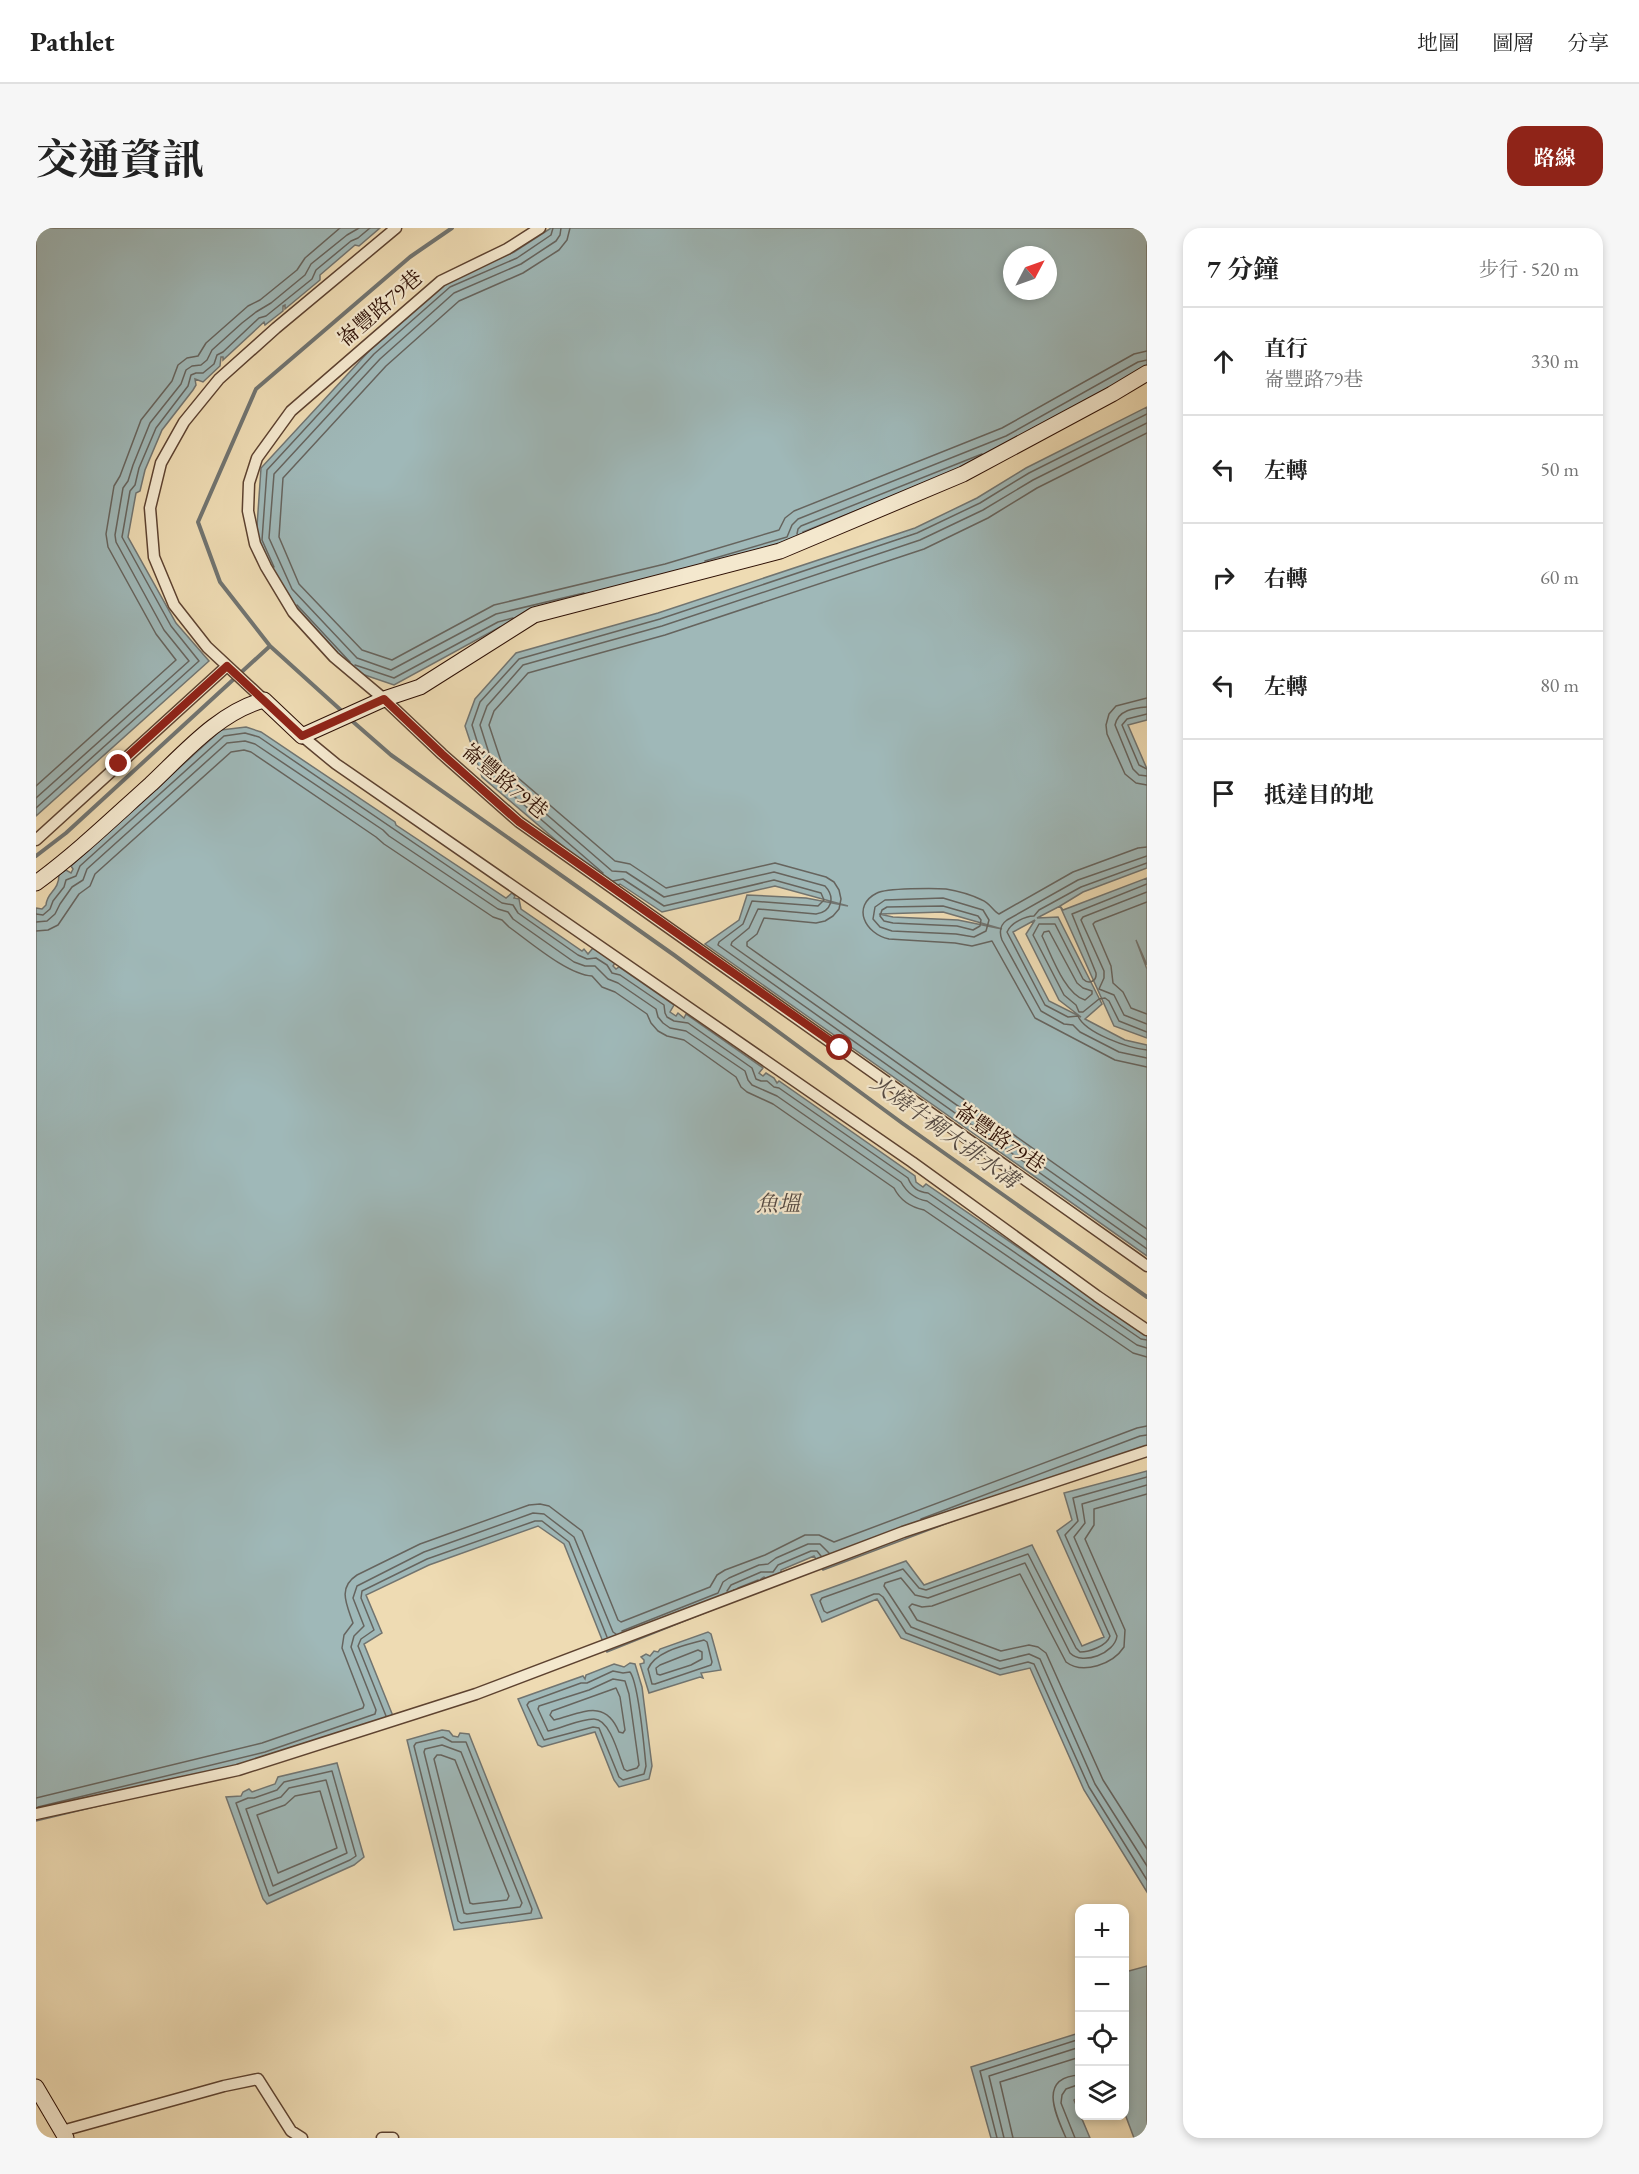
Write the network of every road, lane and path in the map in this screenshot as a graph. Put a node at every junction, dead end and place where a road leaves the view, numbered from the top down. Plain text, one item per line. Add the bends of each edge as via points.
1 (396, 228) edge
2 (540, 228) edge
3 (1147, 373) edge
4 (227, 666) junction
5 (384, 699) junction
6 (264, 700) junction
7 (302, 736) junction
8 (36, 840) edge
9 (36, 883) edge
10 (1147, 1266) edge
11 (1147, 1330) edge
12 (1147, 1451) edge
13 (36, 1814) edge
14 (36, 2087) edge
15 (64, 2134) edge
16 (302, 2138) edge
17 (382, 2138) edge
18 (393, 2138) edge

1 - 4 street via 219,379 184,422 160,463 150,508 154,557 174,605
2 - 5 street, 崙豐路79巷 via 441,281 291,411 257,458 249,483 248,511 255,544 266,567 293,612 334,657
3 - 5 street via 963,474 780,550 534,615 420,687
4 - 6 street
4 - 8 street
5 - 7 street
5 - 10 street, 崙豐路79巷 via 519,822
6 - 7 street
6 - 9 street via 249,704 211,728 70,858
7 - 11 street via 336,764 912,1162
12 - 13 street via 903,1533 465,1698 238,1770
14 - 15 street
15 - 16 street via 258,2079 291,2131
17 - 18 street

